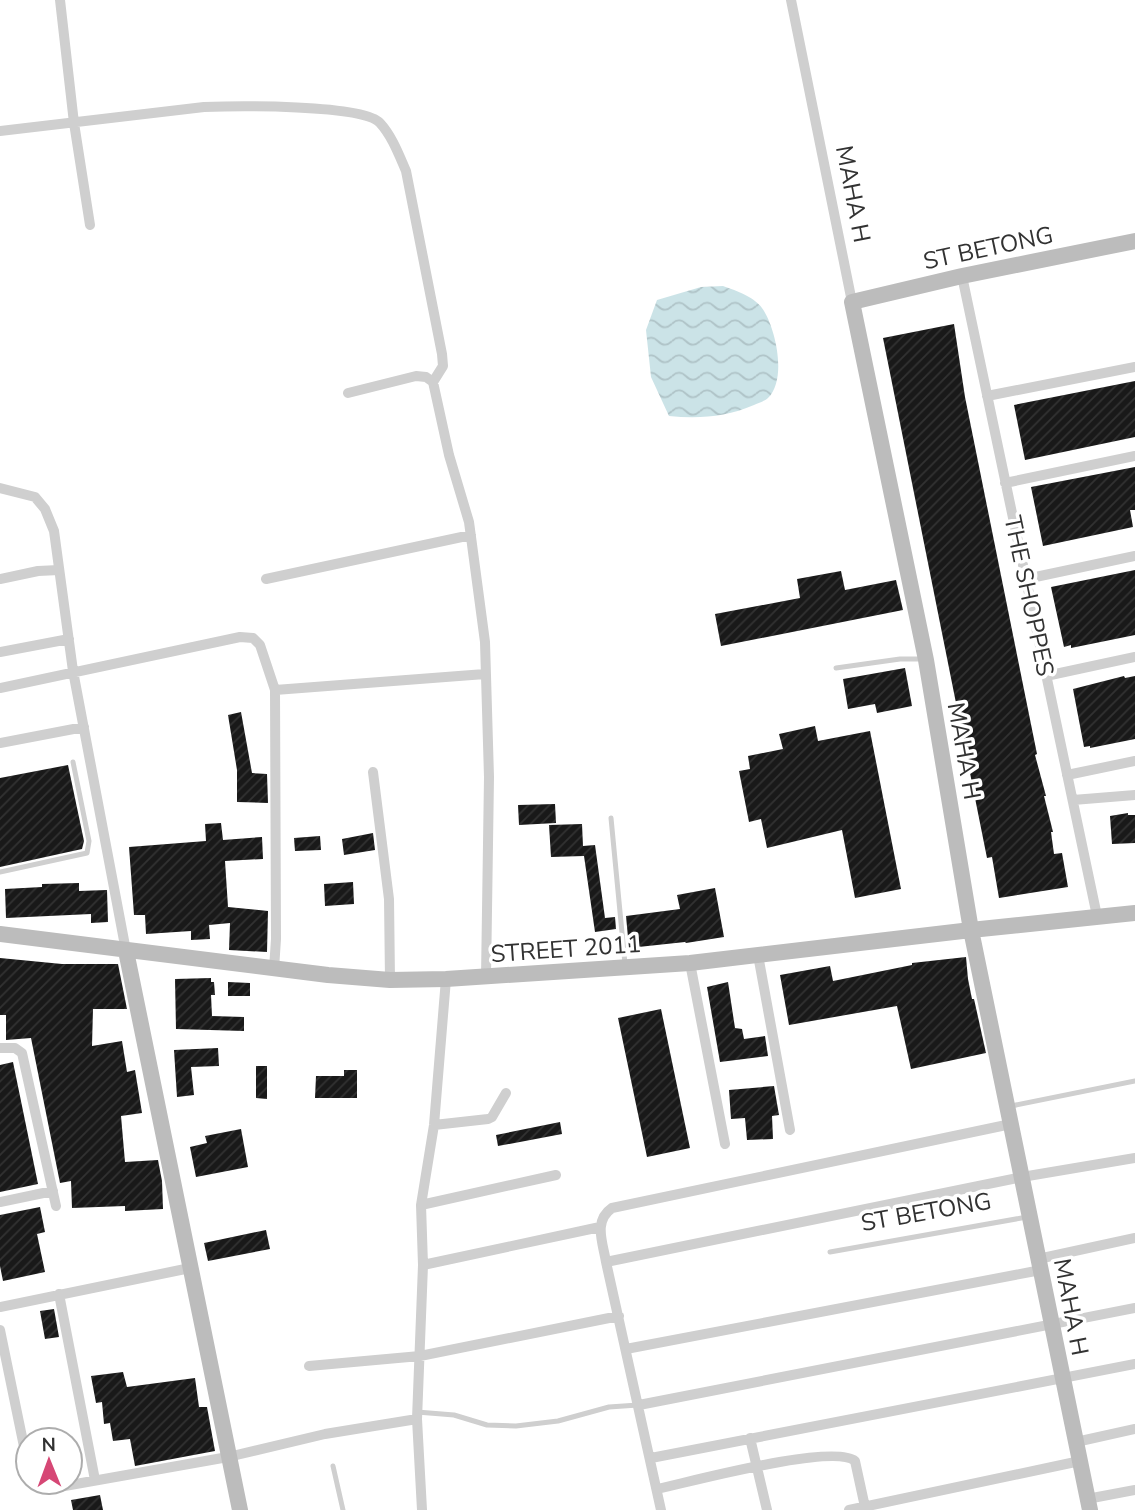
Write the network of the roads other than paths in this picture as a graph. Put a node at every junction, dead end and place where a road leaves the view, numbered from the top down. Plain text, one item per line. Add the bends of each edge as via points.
1 (60, 0) edge
2 (791, 0) edge
3 (74, 122) junction
4 (0, 131) edge
5 (90, 225) dead end
6 (1135, 241) edge
7 (962, 276) junction
8 (852, 302) junction
9 (1135, 367) edge
10 (433, 382) junction
11 (348, 393) dead end
12 (987, 396) junction
13 (1135, 456) edge
14 (1005, 483) junction
15 (0, 488) edge
16 (471, 535) junction
17 (1135, 556) edge
18 (59, 570) junction
19 (0, 579) edge
20 (266, 579) dead end
21 (1026, 579) junction
22 (69, 639) junction
23 (0, 652) edge
24 (1135, 657) edge
25 (926, 660) junction
26 (836, 668) dead end
27 (73, 671) junction
28 (485, 674) junction
29 (1046, 676) junction
30 (0, 688) edge
31 (275, 690) junction
32 (84, 727) junction
33 (0, 743) edge
34 (1135, 761) edge
35 (73, 762) dead end
36 (373, 772) dead end
37 (1068, 775) junction
38 (1135, 795) edge
39 (1073, 800) junction
40 (611, 818) dead end
41 (0, 872) edge
42 (1135, 913) edge
43 (1097, 916) junction
44 (971, 930) junction
45 (0, 934) edge
46 (126, 951) junction
47 (758, 955) junction
48 (690, 963) junction
49 (626, 967) junction
50 (274, 970) junction
51 (486, 977) junction
52 (446, 979) junction
53 (390, 980) junction
54 (0, 1048) edge
55 (1135, 1082) edge
56 (506, 1093) dead end
57 (1007, 1107) junction
58 (1011, 1124) junction
59 (435, 1125) junction
60 (790, 1130) dead end
61 (725, 1144) dead end
62 (1135, 1158) edge
63 (556, 1175) dead end
64 (1022, 1177) junction
65 (53, 1191) junction
66 (0, 1202) edge
67 (421, 1205) junction
68 (56, 1206) dead end
69 (1030, 1216) junction
70 (600, 1227) junction
71 (1135, 1238) edge
72 (830, 1252) dead end
73 (606, 1262) junction
74 (423, 1265) junction
75 (1040, 1265) junction
76 (190, 1268) junction
77 (59, 1294) junction
78 (0, 1307) edge
79 (1135, 1308) edge
80 (618, 1316) junction
81 (1052, 1325) junction
82 (0, 1330) edge
83 (626, 1349) junction
84 (421, 1356) junction
85 (1135, 1364) edge
86 (309, 1366) dead end
87 (1062, 1378) junction
88 (639, 1405) junction
89 (417, 1416) junction
90 (20, 1426) edge
91 (1135, 1429) edge
92 (750, 1438) junction
93 (1076, 1441) junction
94 (228, 1457) junction
95 (651, 1458) junction
96 (1080, 1461) junction
97 (333, 1466) dead end
98 (757, 1467) junction
99 (94, 1480) junction
100 (84, 1482) edge
101 (657, 1489) junction
102 (1135, 1490) edge
103 (1088, 1504) edge
104 (865, 1507) junction
105 (240, 1510) edge
106 (343, 1510) edge
107 (422, 1510) edge
108 (661, 1510) edge
109 (767, 1510) edge
110 (849, 1510) edge

1 - 3 street
2 - 8 street, MAHA H
3 - 4 street
3 - 5 street
3 - 10 street via 232,106 365,114 380,121 406,171 442,354 443,366
6 - 7 street, ST BETONG
7 - 8 street, ST BETONG
7 - 12 street, THE SHOPPES
8 - 25 street, MAHA H
9 - 12 street
10 - 11 street via 416,376
10 - 16 street
12 - 14 street, THE SHOPPES
13 - 14 street
14 - 21 street, THE SHOPPES
15 - 18 street via 35,497 45,509 54,531
16 - 20 street
16 - 28 street
17 - 21 street
18 - 19 street
18 - 22 street
21 - 29 street, THE SHOPPES
22 - 23 street
22 - 27 street
24 - 29 street
25 - 26 lane
25 - 44 street, MAHA H
27 - 30 street
27 - 31 street via 253,638 260,645
27 - 32 street
28 - 31 street
28 - 51 street via 489,777
29 - 37 street, THE SHOPPES
31 - 50 street
32 - 33 street
32 - 46 street
34 - 37 street
35 - 41 lane via 89,841 87,853
36 - 53 street via 389,899
37 - 39 street, THE SHOPPES
38 - 39 street
39 - 43 street, THE SHOPPES
40 - 49 lane
42 - 43 street, STREET 2011
43 - 44 street, STREET 2011
44 - 47 street, STREET 2011
44 - 57 street, MAHA H
45 - 46 street, STREET 2011
46 - 50 street, STREET 2011
46 - 76 street
47 - 48 street, STREET 2011
47 - 60 street
48 - 49 street, STREET 2011
48 - 61 street
49 - 51 street, STREET 2011
50 - 53 street, STREET 2011
51 - 52 street, STREET 2011
52 - 53 street, STREET 2011
52 - 59 street
54 - 65 street via 15,1048 22,1054
55 - 57 lane
56 - 59 street via 488,1119
57 - 58 street, MAHA H
58 - 64 street, MAHA H
58 - 70 street via 612,1208 604,1214
59 - 67 street
62 - 64 street
63 - 67 street
64 - 69 street, MAHA H
64 - 73 street
65 - 66 street
65 - 68 street
67 - 74 street
69 - 72 lane, ST BETONG
69 - 75 street, MAHA H
70 - 73 street
70 - 74 street
71 - 75 street
73 - 80 street
74 - 84 street
75 - 81 street, MAHA H
75 - 83 street
76 - 77 street
76 - 94 street
77 - 78 street
77 - 99 street
79 - 81 street
80 - 83 street
80 - 84 street
81 - 87 street, MAHA H
81 - 88 street
82 - 90 street
83 - 88 street
84 - 86 street
84 - 89 street
85 - 87 street
87 - 92 street
87 - 93 street, MAHA H
88 - 89 lane via 516,1426 487,1425 454,1415
88 - 95 street
89 - 94 street
89 - 107 street
91 - 93 street
92 - 95 street
92 - 98 street
93 - 96 street, MAHA H
94 - 99 street
94 - 105 street
95 - 101 street
96 - 103 street, MAHA H
96 - 104 street
97 - 106 lane
98 - 101 street
98 - 104 street via 824,1456 850,1458 855,1461
98 - 109 street
99 - 100 street
101 - 108 street
102 - 103 street
104 - 110 street

